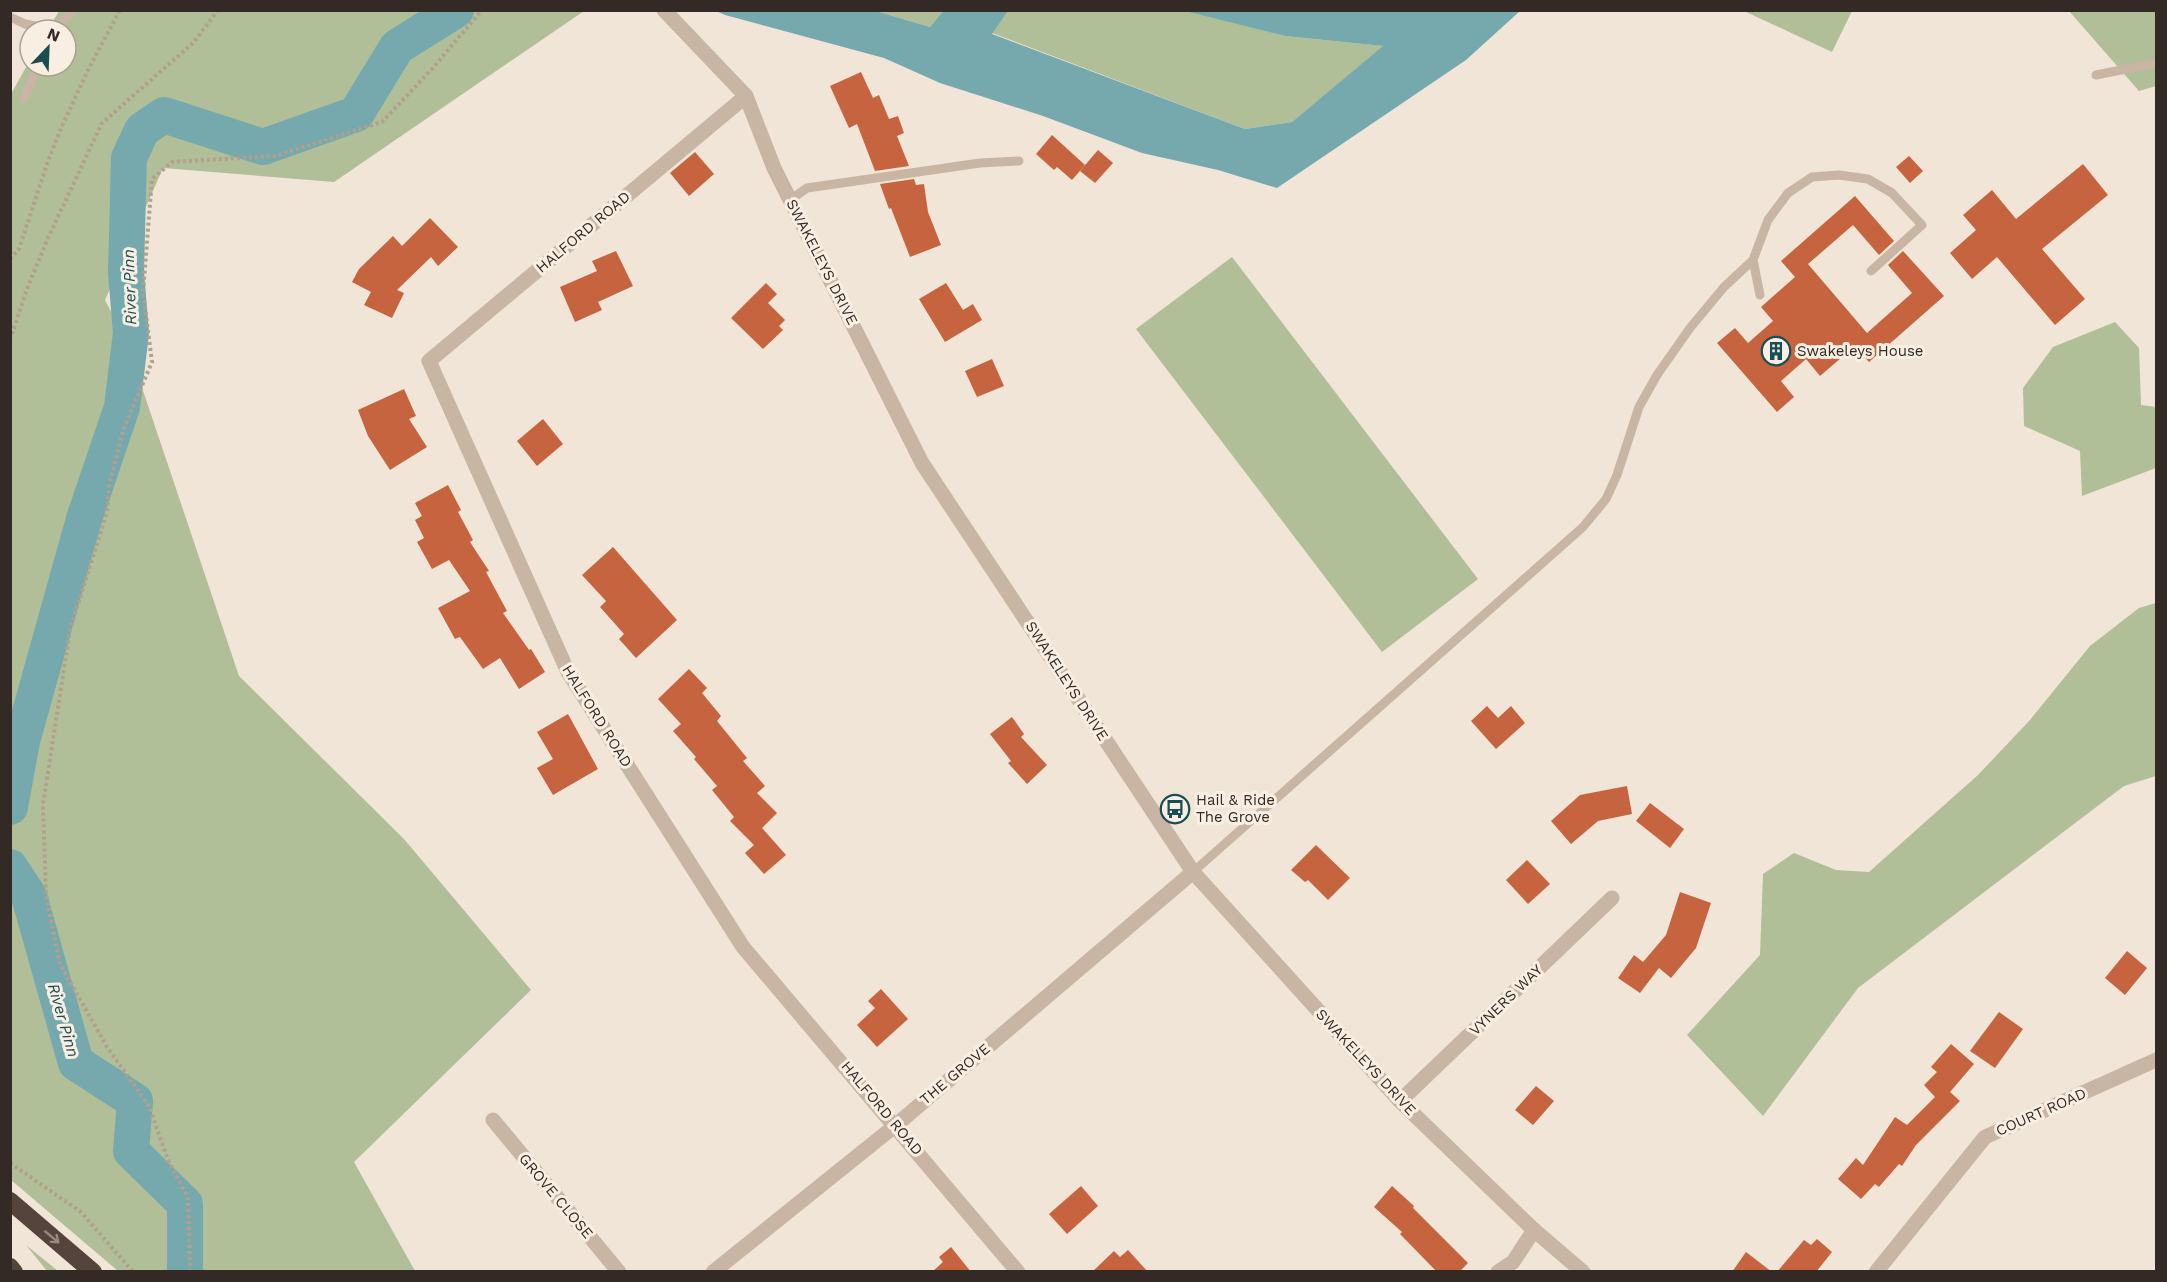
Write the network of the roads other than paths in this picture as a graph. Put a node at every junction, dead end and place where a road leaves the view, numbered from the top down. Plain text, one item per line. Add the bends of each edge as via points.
1 (664, 10) edge
2 (2157, 63) edge
3 (2096, 75) dead end
4 (33, 78) edge
5 (746, 96) junction
6 (24, 99) dead end
7 (1019, 161) dead end
8 (790, 200) junction
9 (1753, 260) junction
10 (1871, 271) dead end
11 (1760, 295) dead end
12 (1192, 872) junction
13 (1612, 898) dead end
14 (2157, 1060) edge
15 (1400, 1101) junction
16 (493, 1120) dead end
17 (896, 1125) junction
18 (10, 1202) edge
19 (1534, 1230) junction
20 (10, 1268) edge
21 (14, 1272) edge
22 (93, 1272) edge
23 (619, 1272) edge
24 (713, 1272) edge
25 (1018, 1272) edge
26 (1498, 1272) edge
27 (1582, 1272) edge
28 (1876, 1272) edge

1 - 5 street, SWAKELEYS DRIVE
2 - 3 lane
4 - 6 lane
5 - 8 street, SWAKELEYS DRIVE
5 - 17 street, HALFORD ROAD via 429,361 568,672 744,947
7 - 8 lane via 980,163 807,189
8 - 12 street, SWAKELEYS DRIVE via 922,463
9 - 10 lane via 1768,220 1788,194 1812,177 1839,175 1868,179 1892,193 1922,225
9 - 11 lane
9 - 12 lane via 1710,303 1657,375 1639,407 1606,499 1583,527
12 - 15 street, SWAKELEYS DRIVE
12 - 17 street, THE GROVE
13 - 15 street, VYNERS WAY
14 - 28 street, COURT ROAD via 1985,1137
15 - 19 street, SWAKELEYS DRIVE
16 - 23 street, GROVE CLOSE
17 - 24 street, THE GROVE
17 - 25 street, HALFORD ROAD
18 -> 22 highway
19 - 26 street via 1513,1262
19 - 27 street, SWAKELEYS DRIVE
20 - 21 highway

